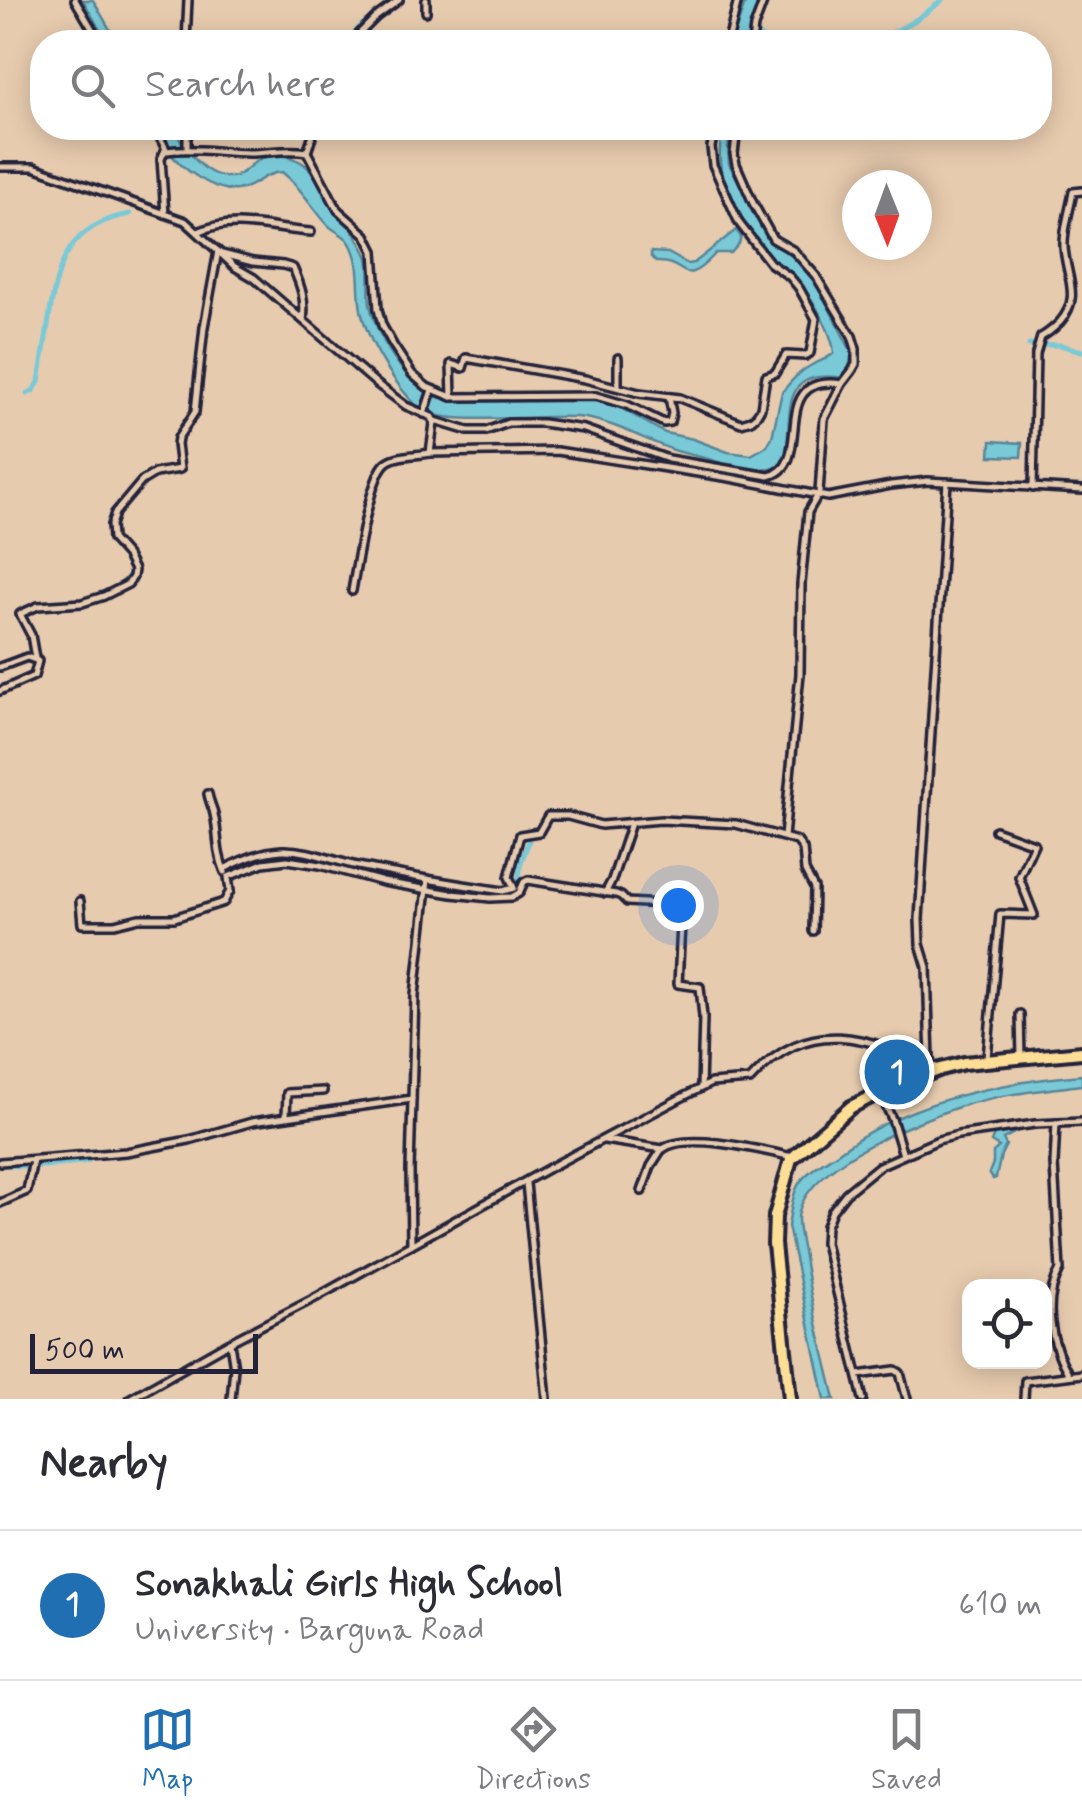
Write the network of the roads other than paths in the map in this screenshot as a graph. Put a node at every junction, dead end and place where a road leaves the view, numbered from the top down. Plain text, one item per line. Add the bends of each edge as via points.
1 (76, 0) edge
2 (188, 0) edge
3 (399, 0) edge
4 (426, 0) edge
5 (738, 0) edge
6 (764, 0) edge
7 (426, 12) dead end
8 (93, 30) edge
9 (187, 30) edge
10 (364, 30) edge
11 (731, 30) edge
12 (754, 30) edge
13 (160, 140) edge
14 (187, 140) edge
15 (312, 140) edge
16 (712, 140) edge
17 (736, 140) edge
18 (187, 148) junction
19 (165, 150) junction
20 (307, 152) junction
21 (0, 167) edge
22 (1082, 191) edge
23 (166, 214) junction
24 (198, 232) junction
25 (311, 232) dead end
26 (219, 252) junction
27 (303, 320) junction
28 (618, 358) dead end
29 (842, 384) junction
30 (618, 387) junction
31 (432, 390) junction
32 (452, 397) junction
33 (669, 398) junction
34 (424, 414) junction
35 (434, 421) junction
36 (430, 453) junction
37 (947, 482) junction
38 (1033, 488) junction
39 (1082, 490) edge
40 (818, 496) junction
41 (352, 591) dead end
42 (35, 658) junction
43 (0, 667) edge
44 (0, 691) edge
45 (208, 794) dead end
46 (631, 824) junction
47 (995, 830) dead end
48 (784, 837) junction
49 (224, 869) junction
50 (228, 878) junction
51 (428, 879) junction
52 (427, 890) junction
53 (605, 893) junction
54 (80, 901) dead end
55 (813, 931) dead end
56 (1020, 1014) dead end
57 (1082, 1052) edge
58 (1021, 1058) junction
59 (987, 1061) junction
60 (928, 1063) junction
61 (941, 1069) junction
62 (701, 1088) junction
63 (323, 1091) dead end
64 (880, 1092) junction
65 (412, 1100) junction
66 (286, 1116) junction
67 (1082, 1122) edge
68 (1056, 1123) junction
69 (601, 1140) junction
70 (662, 1149) junction
71 (903, 1155) junction
72 (793, 1157) junction
73 (33, 1160) junction
74 (0, 1162) edge
75 (526, 1182) junction
76 (642, 1191) dead end
77 (0, 1203) edge
78 (411, 1246) junction
79 (230, 1342) junction
80 (1082, 1374) edge
81 (858, 1375) junction
82 (1069, 1375) junction
83 (129, 1399) edge
84 (231, 1399) edge
85 (547, 1399) edge
86 (790, 1399) edge
87 (862, 1399) edge
88 (907, 1399) edge
89 (1024, 1399) edge

1 - 8 street
2 - 9 street
3 - 10 street
4 - 7 street
5 - 11 street
6 - 12 street
13 - 19 street
14 - 18 street
15 - 20 street
16 - 33 street via 712,165 738,223 799,288 816,320 810,352 786,355 766,376 752,420 736,422
17 - 29 street via 736,164 773,239 800,256 852,336 856,364
18 - 19 street
18 - 20 street
19 - 23 street
20 - 31 street via 338,210 374,251 382,326 412,374
21 - 23 street via 34,167
22 - 38 street via 1074,192 1064,240 1072,306 1041,337 1036,354
23 - 24 street
24 - 25 street via 240,224
24 - 26 street
26 - 27 street
26 - 27 street via 293,268 305,303
26 - 42 street via 195,412 177,444 180,470 144,478 111,526 133,578 89,601 20,614
27 - 34 street via 378,385
28 - 30 street
29 - 35 street via 819,384 800,398 789,459 769,476 668,460 584,429 508,423 468,431
29 - 40 street via 824,419
30 - 32 street via 466,358 462,368 451,364
30 - 33 street
31 - 32 street
31 - 34 street
32 - 33 street via 596,396 664,423 672,418
34 - 35 street
35 - 36 street
36 - 40 street via 558,451
36 - 41 street via 384,464
37 - 38 street
37 - 40 street
37 - 60 street via 918,919 927,967
38 - 39 street
40 - 48 street via 808,512 803,548
42 - 43 street
42 - 44 street via 34,676
45 - 49 street
46 - 48 street via 736,824
46 - 51 street via 548,816 539,832 520,835 512,890
46 - 53 street
47 - 59 street via 1034,844 1018,878 1034,915 1000,914
48 - 55 street via 803,849 814,888
49 - 50 street
49 - 51 street via 282,850
50 - 52 street via 263,862 287,860
50 - 54 street via 224,902 174,918 82,924
51 - 52 street
52 - 53 street via 512,897 528,880
52 - 65 street via 416,972
53 - 62 street via 681,909 678,984 700,988
56 - 58 street
57 - 58 main road
58 - 59 main road
59 - 61 main road
60 - 61 street
60 - 62 street via 864,1040 815,1038 768,1060 750,1080
61 - 64 main road
62 - 69 street
63 - 66 street via 287,1093
64 - 71 street
64 - 72 main road via 851,1107
65 - 66 street
65 - 78 street
66 - 73 street via 142,1149
67 - 68 street
68 - 71 street via 958,1135
68 - 82 street via 1060,1270 1049,1307 1058,1357
69 - 70 street
69 - 75 street
70 - 72 street via 704,1142
70 - 76 street
71 - 81 street via 856,1184 826,1226
72 - 86 main road via 774,1216
73 - 74 street
73 - 77 street via 27,1191
75 - 78 street
75 - 85 street
78 - 79 street
79 - 83 street
79 - 84 street
80 - 82 street
81 - 87 street
81 - 88 street via 895,1370
82 - 89 street via 1025,1381

